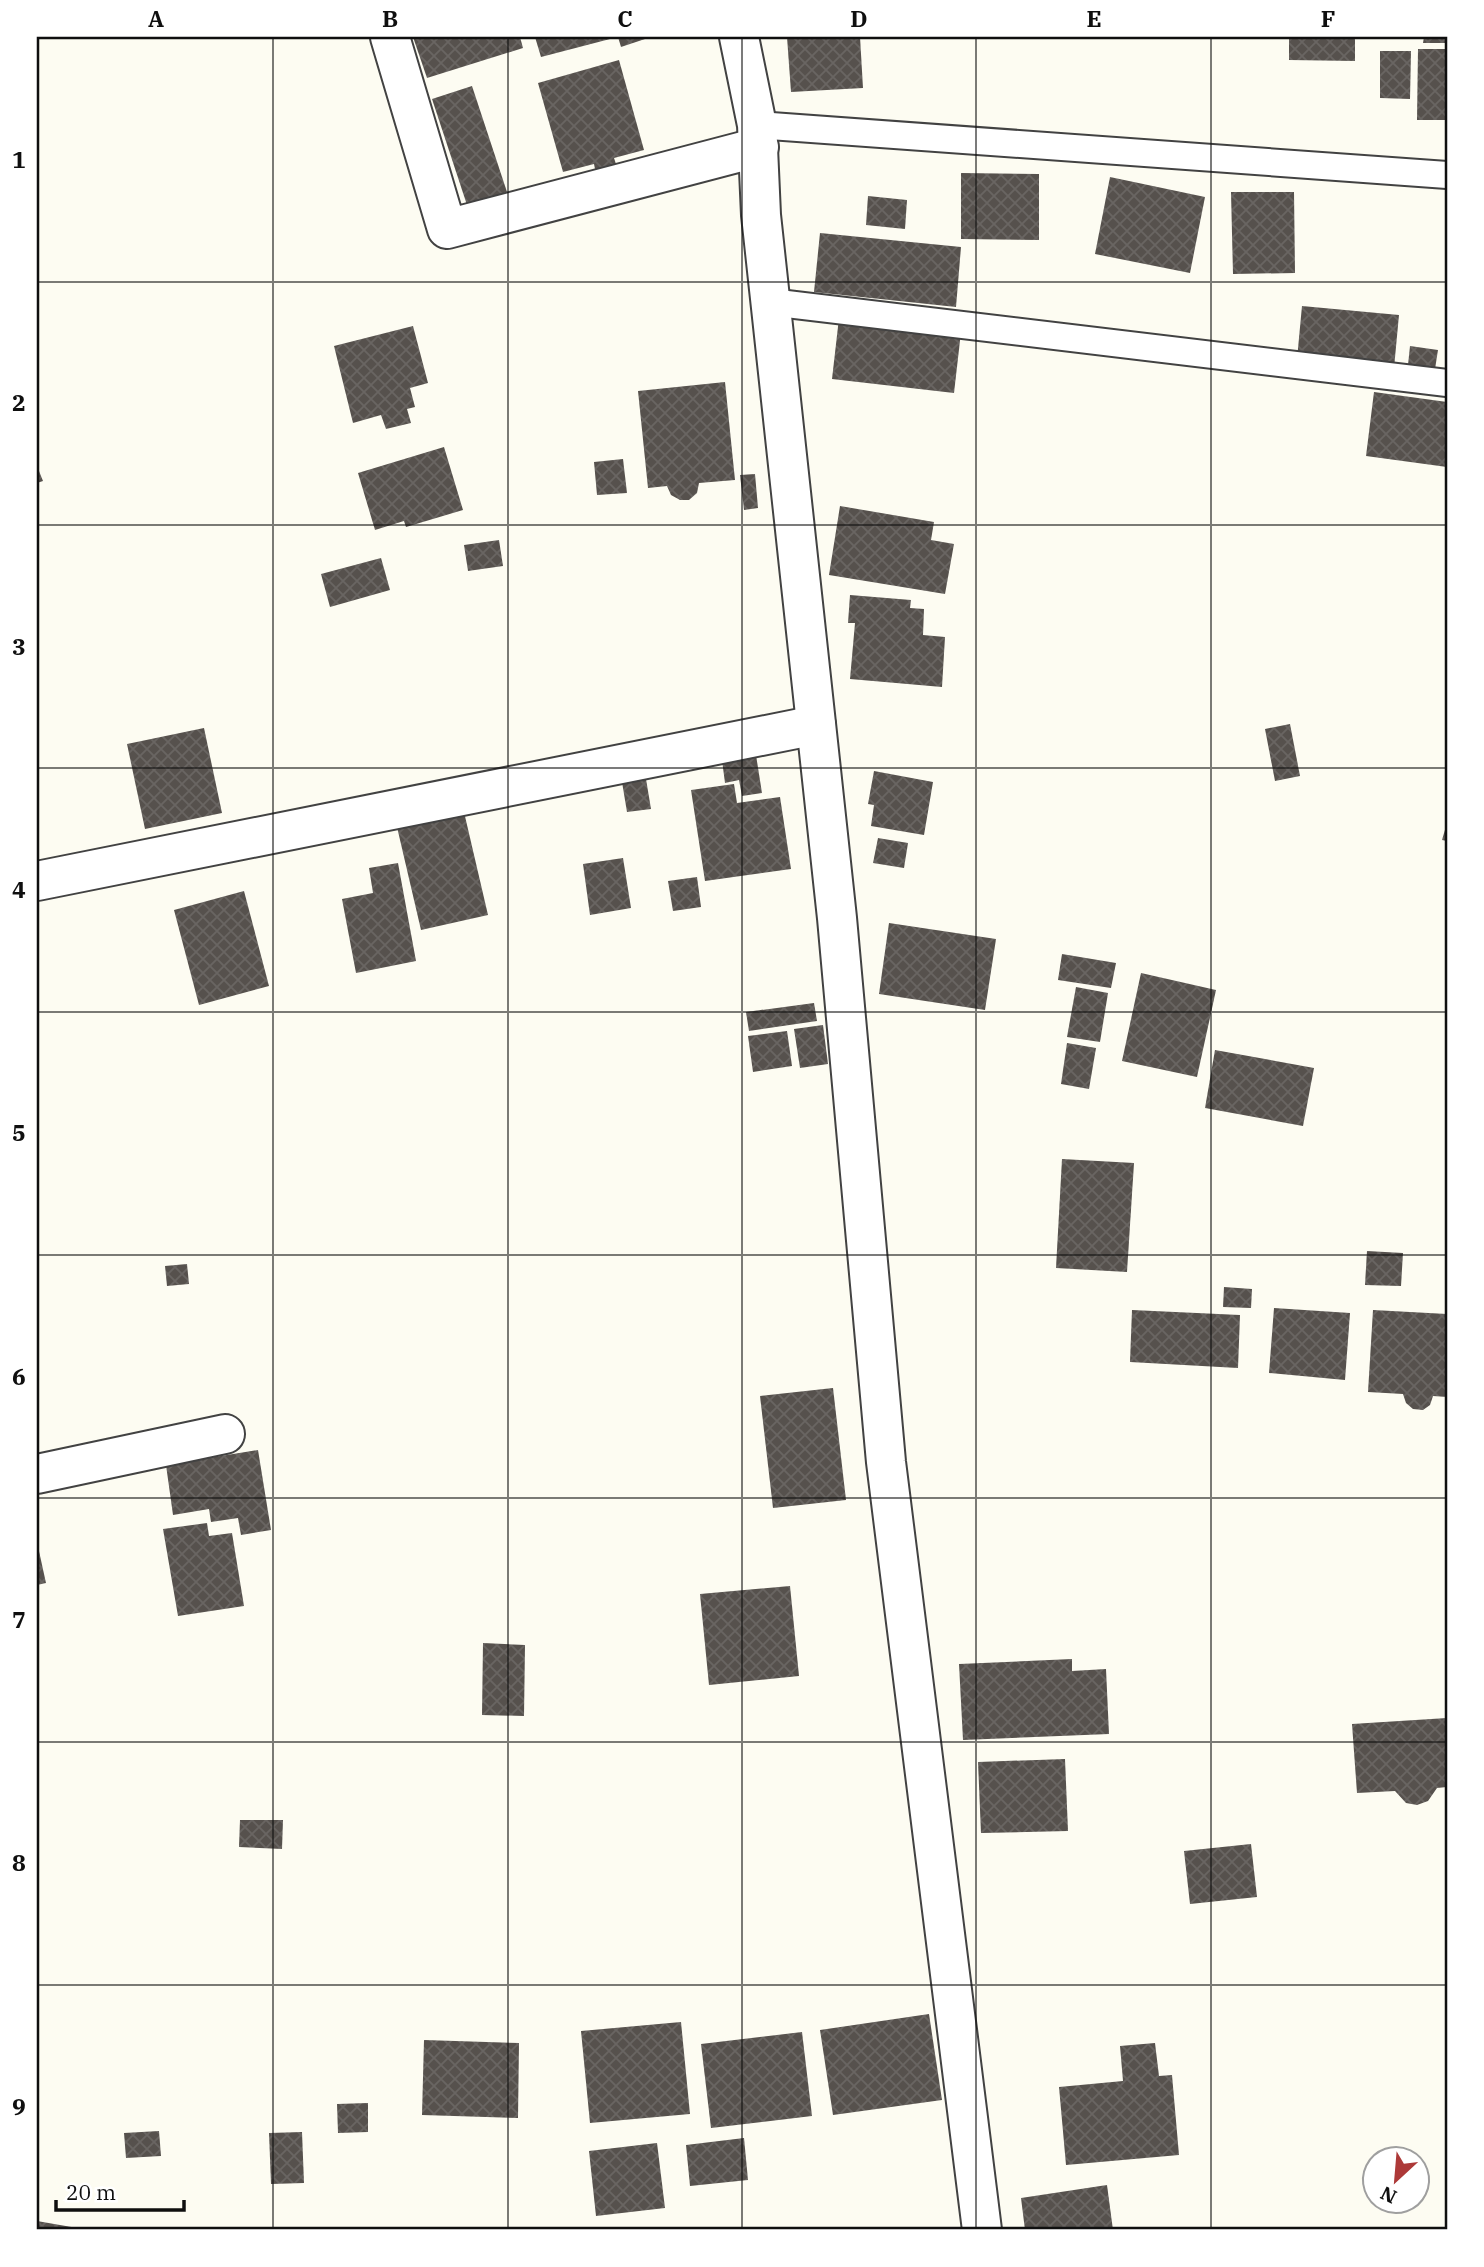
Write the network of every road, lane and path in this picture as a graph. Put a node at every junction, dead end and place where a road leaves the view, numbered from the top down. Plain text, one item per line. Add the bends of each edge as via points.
1 (390, 37) edge
2 (739, 37) edge
3 (758, 136) junction
4 (1447, 176) edge
5 (770, 302) junction
6 (1447, 383) edge
7 (816, 725) junction
8 (37, 881) edge
9 (225, 1434) dead end
10 (37, 1474) edge
11 (982, 2230) edge

1 - 3 street via 447,229
2 - 3 street
3 - 4 lane
3 - 5 street
5 - 6 lane
5 - 7 street
7 - 8 street
7 - 11 street via 886,1462
9 - 10 street

